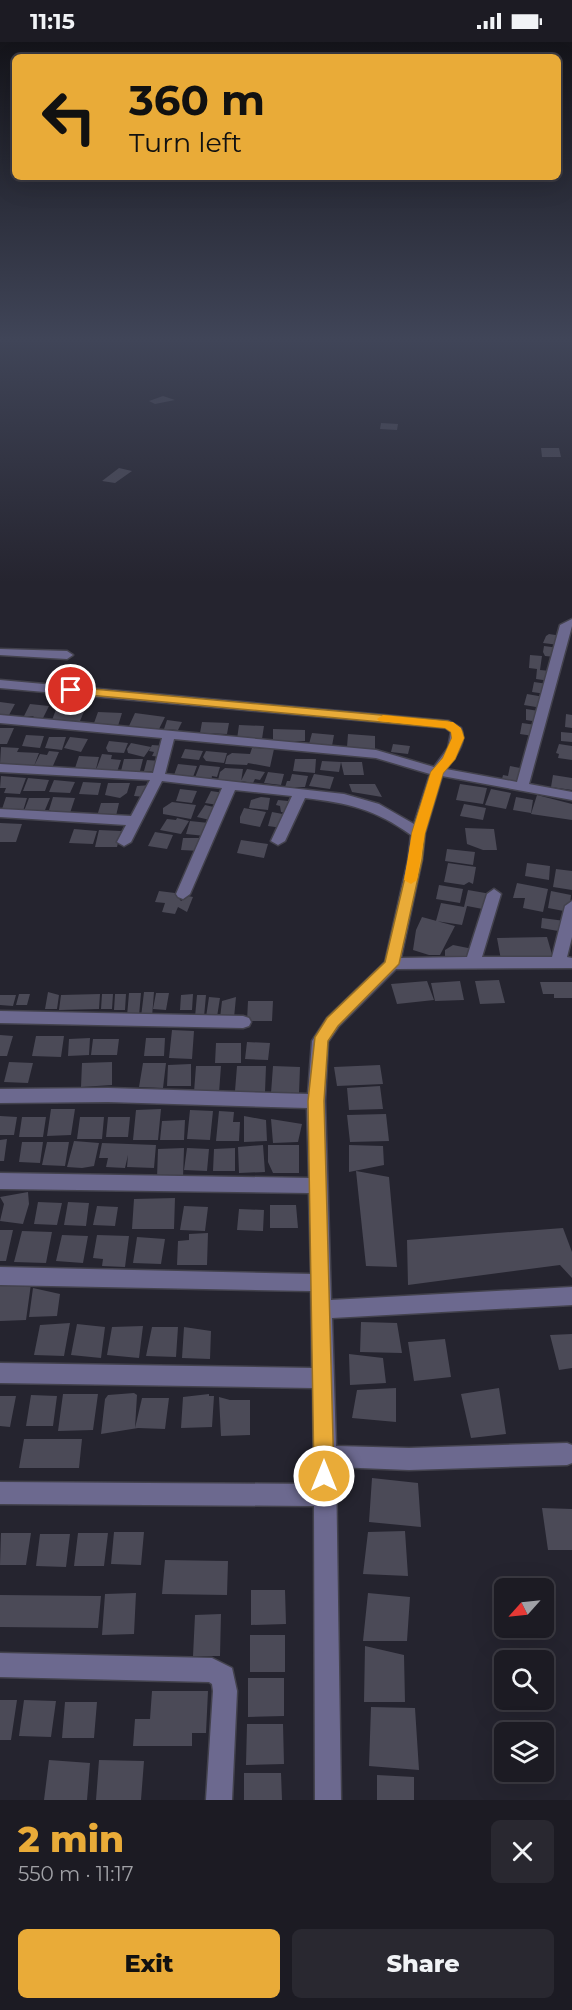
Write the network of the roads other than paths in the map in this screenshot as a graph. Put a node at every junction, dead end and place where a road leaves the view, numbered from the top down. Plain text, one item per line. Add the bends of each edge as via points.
1 (572, 622) edge
2 (0, 652) edge
3 (68, 655) dead end
4 (0, 684) edge
5 (0, 719) edge
6 (169, 735) junction
7 (0, 768) edge
8 (437, 772) junction
9 (158, 777) junction
10 (230, 785) junction
11 (522, 787) junction
12 (302, 792) junction
13 (572, 796) edge
14 (0, 813) edge
15 (135, 821) junction
16 (418, 833) junction
17 (278, 841) dead end
18 (124, 842) dead end
19 (183, 894) dead end
20 (494, 894) dead end
21 (572, 906) edge
22 (473, 962) junction
23 (565, 963) edge
24 (392, 964) junction
25 (0, 1017) edge
26 (243, 1022) dead end
27 (0, 1096) edge
28 (316, 1101) junction
29 (0, 1181) edge
30 (318, 1186) junction
31 (0, 1276) edge
32 (320, 1283) junction
33 (572, 1296) edge
34 (321, 1310) junction
35 (0, 1373) edge
36 (323, 1378) junction
37 (567, 1454) dead end
38 (325, 1456) junction
39 (0, 1493) edge
40 (324, 1495) junction
41 (0, 1665) edge
42 (219, 1800) edge
43 (328, 1800) edge

1 - 11 street via 566,625
2 - 3 street
4 - 8 street via 448,725 457,731 458,738 449,759
5 - 6 street
6 - 8 street via 376,754
6 - 9 street
7 - 9 street
8 - 11 street
8 - 16 street
9 - 10 street
9 - 15 street
10 - 12 street
10 - 19 street
11 - 13 street
12 - 16 street via 367,803 385,810
12 - 17 street
14 - 15 street
15 - 18 street
16 - 24 street
20 - 22 street
21 - 23 street
22 - 23 street
22 - 24 street
24 - 28 street via 333,1022 320,1041
25 - 26 street
27 - 28 street
28 - 30 street
29 - 30 street
30 - 32 street
31 - 32 street
32 - 34 street
33 - 34 street
34 - 36 street
35 - 36 street
36 - 38 street
37 - 38 street via 409,1459
38 - 40 street
39 - 40 street
40 - 43 street
41 - 42 street via 212,1670 223,1677 225,1691

